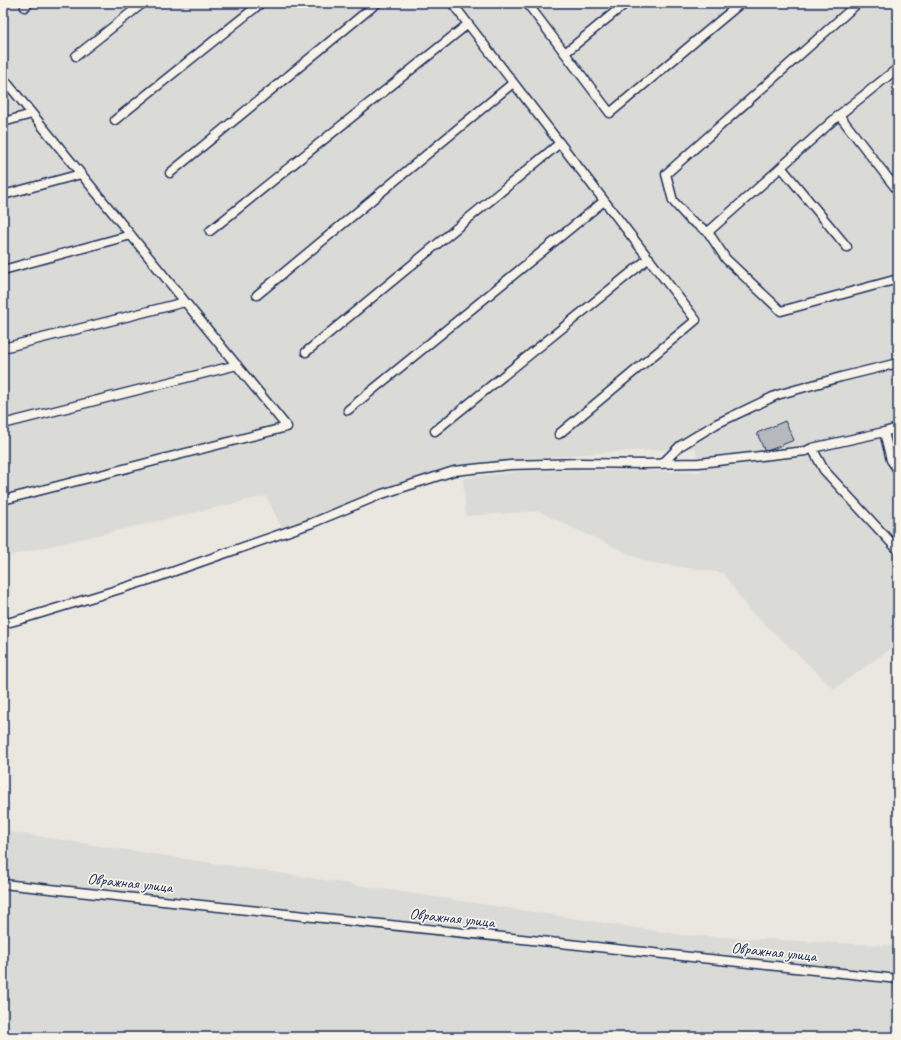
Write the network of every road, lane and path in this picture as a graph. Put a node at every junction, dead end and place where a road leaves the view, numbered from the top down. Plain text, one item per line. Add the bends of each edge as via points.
1 (143, 3) edge
2 (261, 3) edge
3 (376, 3) edge
4 (452, 3) edge
5 (527, 3) edge
6 (626, 3) edge
7 (742, 3) edge
8 (858, 3) edge
9 (468, 24) junction
10 (565, 53) junction
11 (76, 56) dead end
12 (898, 68) edge
13 (3, 78) edge
14 (513, 83) junction
15 (32, 114) junction
16 (839, 115) junction
17 (115, 120) dead end
18 (3, 122) edge
19 (560, 143) junction
20 (781, 167) junction
21 (170, 173) dead end
22 (81, 174) junction
23 (898, 191) edge
24 (3, 195) edge
25 (604, 201) junction
26 (210, 231) dead end
27 (708, 232) junction
28 (131, 235) junction
29 (847, 247) dead end
30 (649, 258) junction
31 (3, 270) edge
32 (898, 279) edge
33 (257, 295) dead end
34 (185, 302) junction
35 (3, 348) edge
36 (306, 352) dead end
37 (898, 363) edge
38 (236, 365) junction
39 (348, 410) dead end
40 (3, 424) edge
41 (898, 428) edge
42 (435, 431) dead end
43 (884, 432) junction
44 (560, 434) dead end
45 (812, 448) junction
46 (662, 464) junction
47 (898, 470) edge
48 (3, 500) edge
49 (898, 550) edge
50 (3, 624) edge
51 (3, 884) edge
52 (898, 979) edge

1 - 11 lane
2 - 17 lane
3 - 21 lane
4 - 9 lane
5 - 10 lane
6 - 10 lane
7 - 10 lane via 610,113
8 - 27 lane via 666,174 673,201 689,219
9 - 14 lane
9 - 26 lane
12 - 16 lane
13 - 15 lane
14 - 19 lane
14 - 33 lane
15 - 18 lane
15 - 22 lane
16 - 20 lane
16 - 23 lane
19 - 25 lane
19 - 36 lane
20 - 27 lane
20 - 29 lane
22 - 24 lane
22 - 28 lane
25 - 30 lane
25 - 39 lane
27 - 32 lane via 726,259 781,311
28 - 31 lane
28 - 34 lane
30 - 42 lane
30 - 44 lane via 696,320
34 - 35 lane
34 - 38 lane
37 - 46 lane via 777,395 716,424 680,446
38 - 40 lane
38 - 48 lane via 287,427
41 - 43 lane
43 - 45 lane
43 - 47 lane via 891,460
45 - 46 lane via 806,451 724,461
45 - 49 lane via 824,470
46 - 50 lane via 510,465 454,471 382,494 312,523 149,580
51 - 52 lane, Овражная улица

